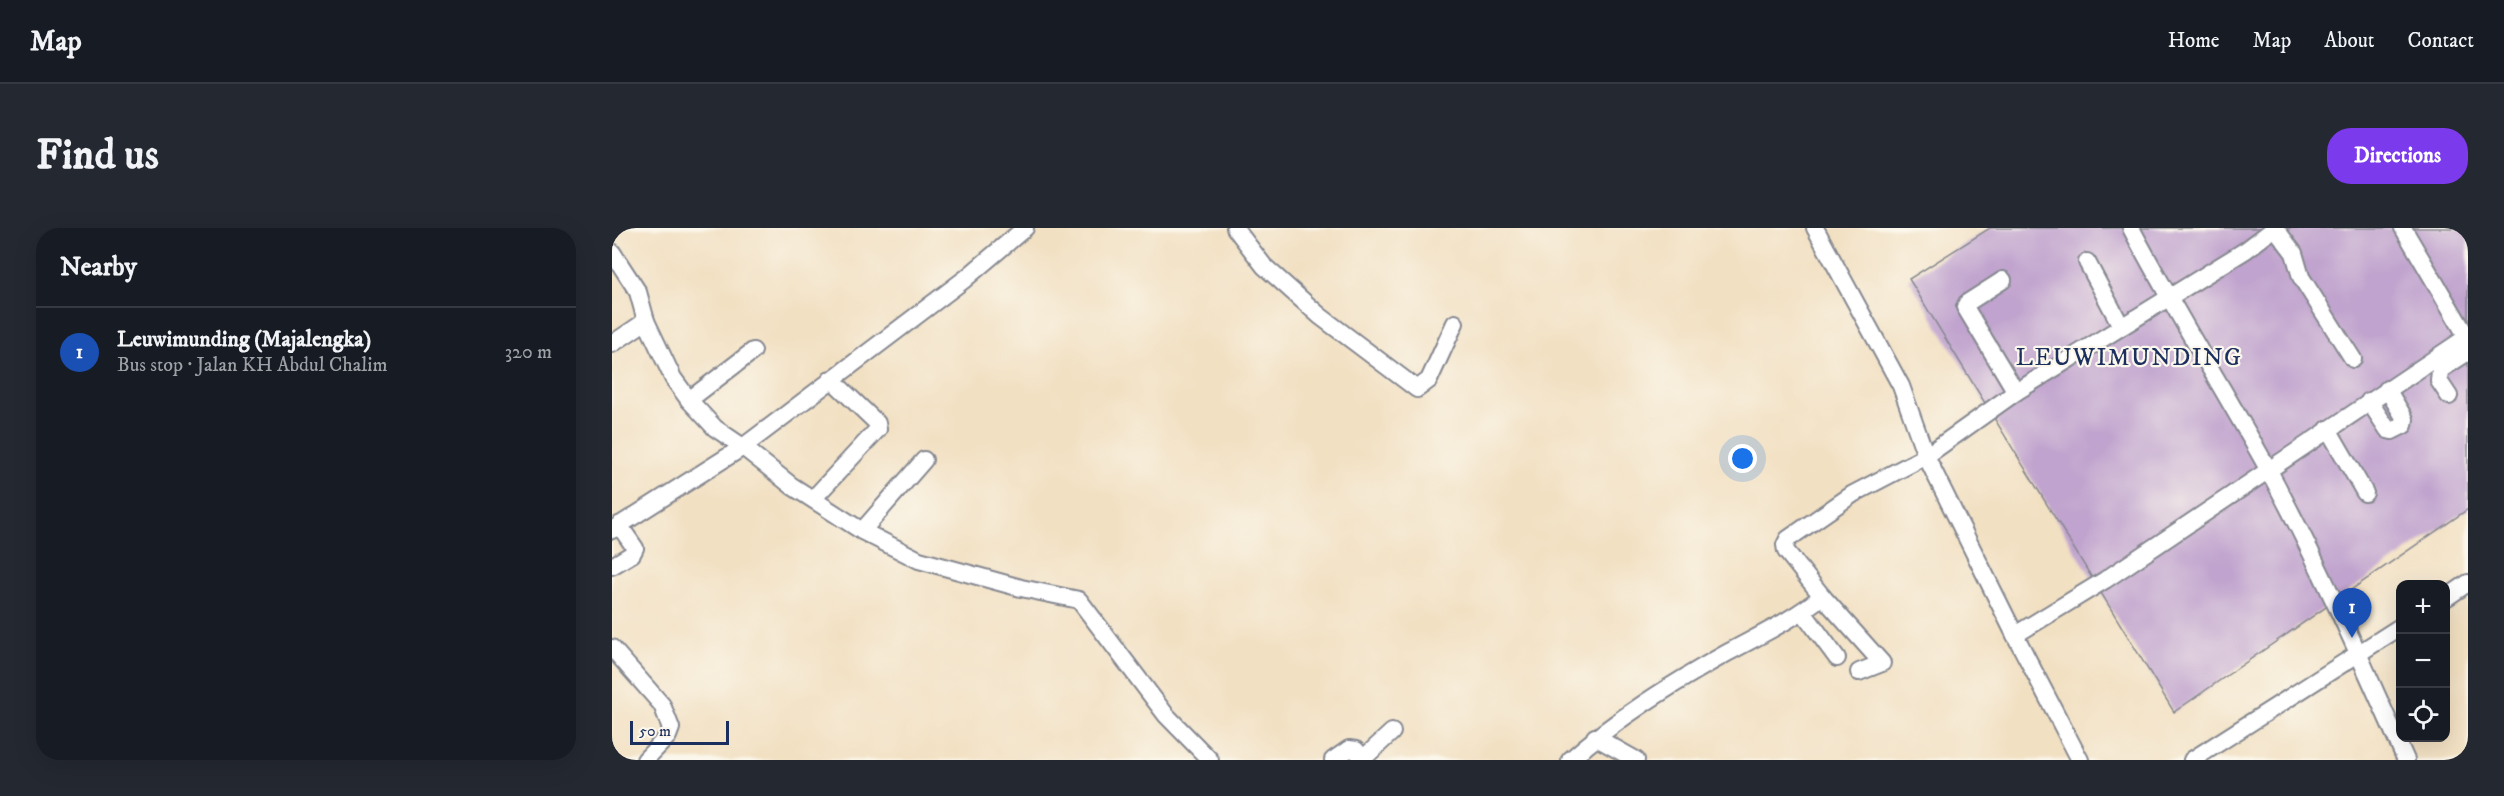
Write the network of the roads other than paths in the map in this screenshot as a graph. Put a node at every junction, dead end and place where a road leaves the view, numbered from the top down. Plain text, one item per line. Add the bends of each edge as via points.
1 (1025, 228) edge
2 (1235, 228) edge
3 (1815, 228) edge
4 (2131, 228) edge
5 (2275, 228) edge
6 (2403, 228) edge
7 (612, 252) edge
8 (2086, 262) dead end
9 (2003, 280) dead end
10 (2169, 298) junction
11 (646, 321) junction
12 (1455, 323) dead end
13 (2121, 326) junction
14 (2468, 342) edge
15 (612, 344) edge
16 (753, 351) dead end
17 (2354, 359) dead end
18 (831, 379) junction
19 (2387, 388) junction
20 (2016, 392) junction
21 (2449, 396) dead end
22 (689, 400) junction
23 (2368, 401) junction
24 (2328, 429) junction
25 (743, 447) junction
26 (1926, 456) junction
27 (924, 460) dead end
28 (2268, 470) junction
29 (2365, 493) dead end
30 (813, 499) junction
31 (615, 527) edge
32 (862, 531) junction
33 (612, 566) edge
34 (2468, 583) edge
35 (2450, 595) edge
36 (1822, 596) junction
37 (1796, 616) junction
38 (2396, 630) edge
39 (2015, 635) junction
40 (612, 648) edge
41 (2359, 654) junction
42 (1838, 658) dead end
43 (1859, 672) dead end
44 (1392, 732) dead end
45 (1596, 737) junction
46 (645, 760) edge
47 (1210, 760) edge
48 (1333, 760) edge
49 (1570, 760) edge
50 (1636, 760) edge
51 (2080, 760) edge
52 (2192, 760) edge
53 (2406, 760) edge

1 - 18 street via 965,279
2 - 12 street via 1264,266 1320,316 1417,389 1429,380
3 - 26 street via 1901,386
4 - 10 street
5 - 10 street
5 - 17 street via 2294,252 2301,277
6 - 14 street
7 - 11 street via 638,292
8 - 13 street
9 - 20 street via 1965,307
10 - 13 street
10 - 28 street
11 - 15 street
11 - 22 street via 673,378
13 - 20 street
14 - 19 street
14 - 21 street via 2440,370 2439,381
16 - 22 street
18 - 25 street
18 - 30 street via 877,423 878,429
19 - 23 street
19 - 23 street via 2405,419 2404,425 2388,430
20 - 26 street
22 - 25 street via 715,428
23 - 24 street
24 - 28 street
24 - 29 street
25 - 30 street
25 - 31 street
26 - 36 street via 1853,494 1788,539 1786,551
26 - 39 street
27 - 32 street
28 - 39 street via 2105,580
28 - 41 street
30 - 32 street
31 - 33 street via 634,548 632,554
32 - 47 street via 919,560 1079,600 1166,715
34 - 35 street
36 - 37 street
36 - 43 street via 1881,659 1882,663
37 - 42 street
37 - 45 street via 1726,654
38 - 41 street
39 - 51 street
40 - 46 street via 662,705 671,728
41 - 52 street
41 - 53 street
44 - 48 street via 1366,756 1349,749
45 - 49 street
45 - 50 street

